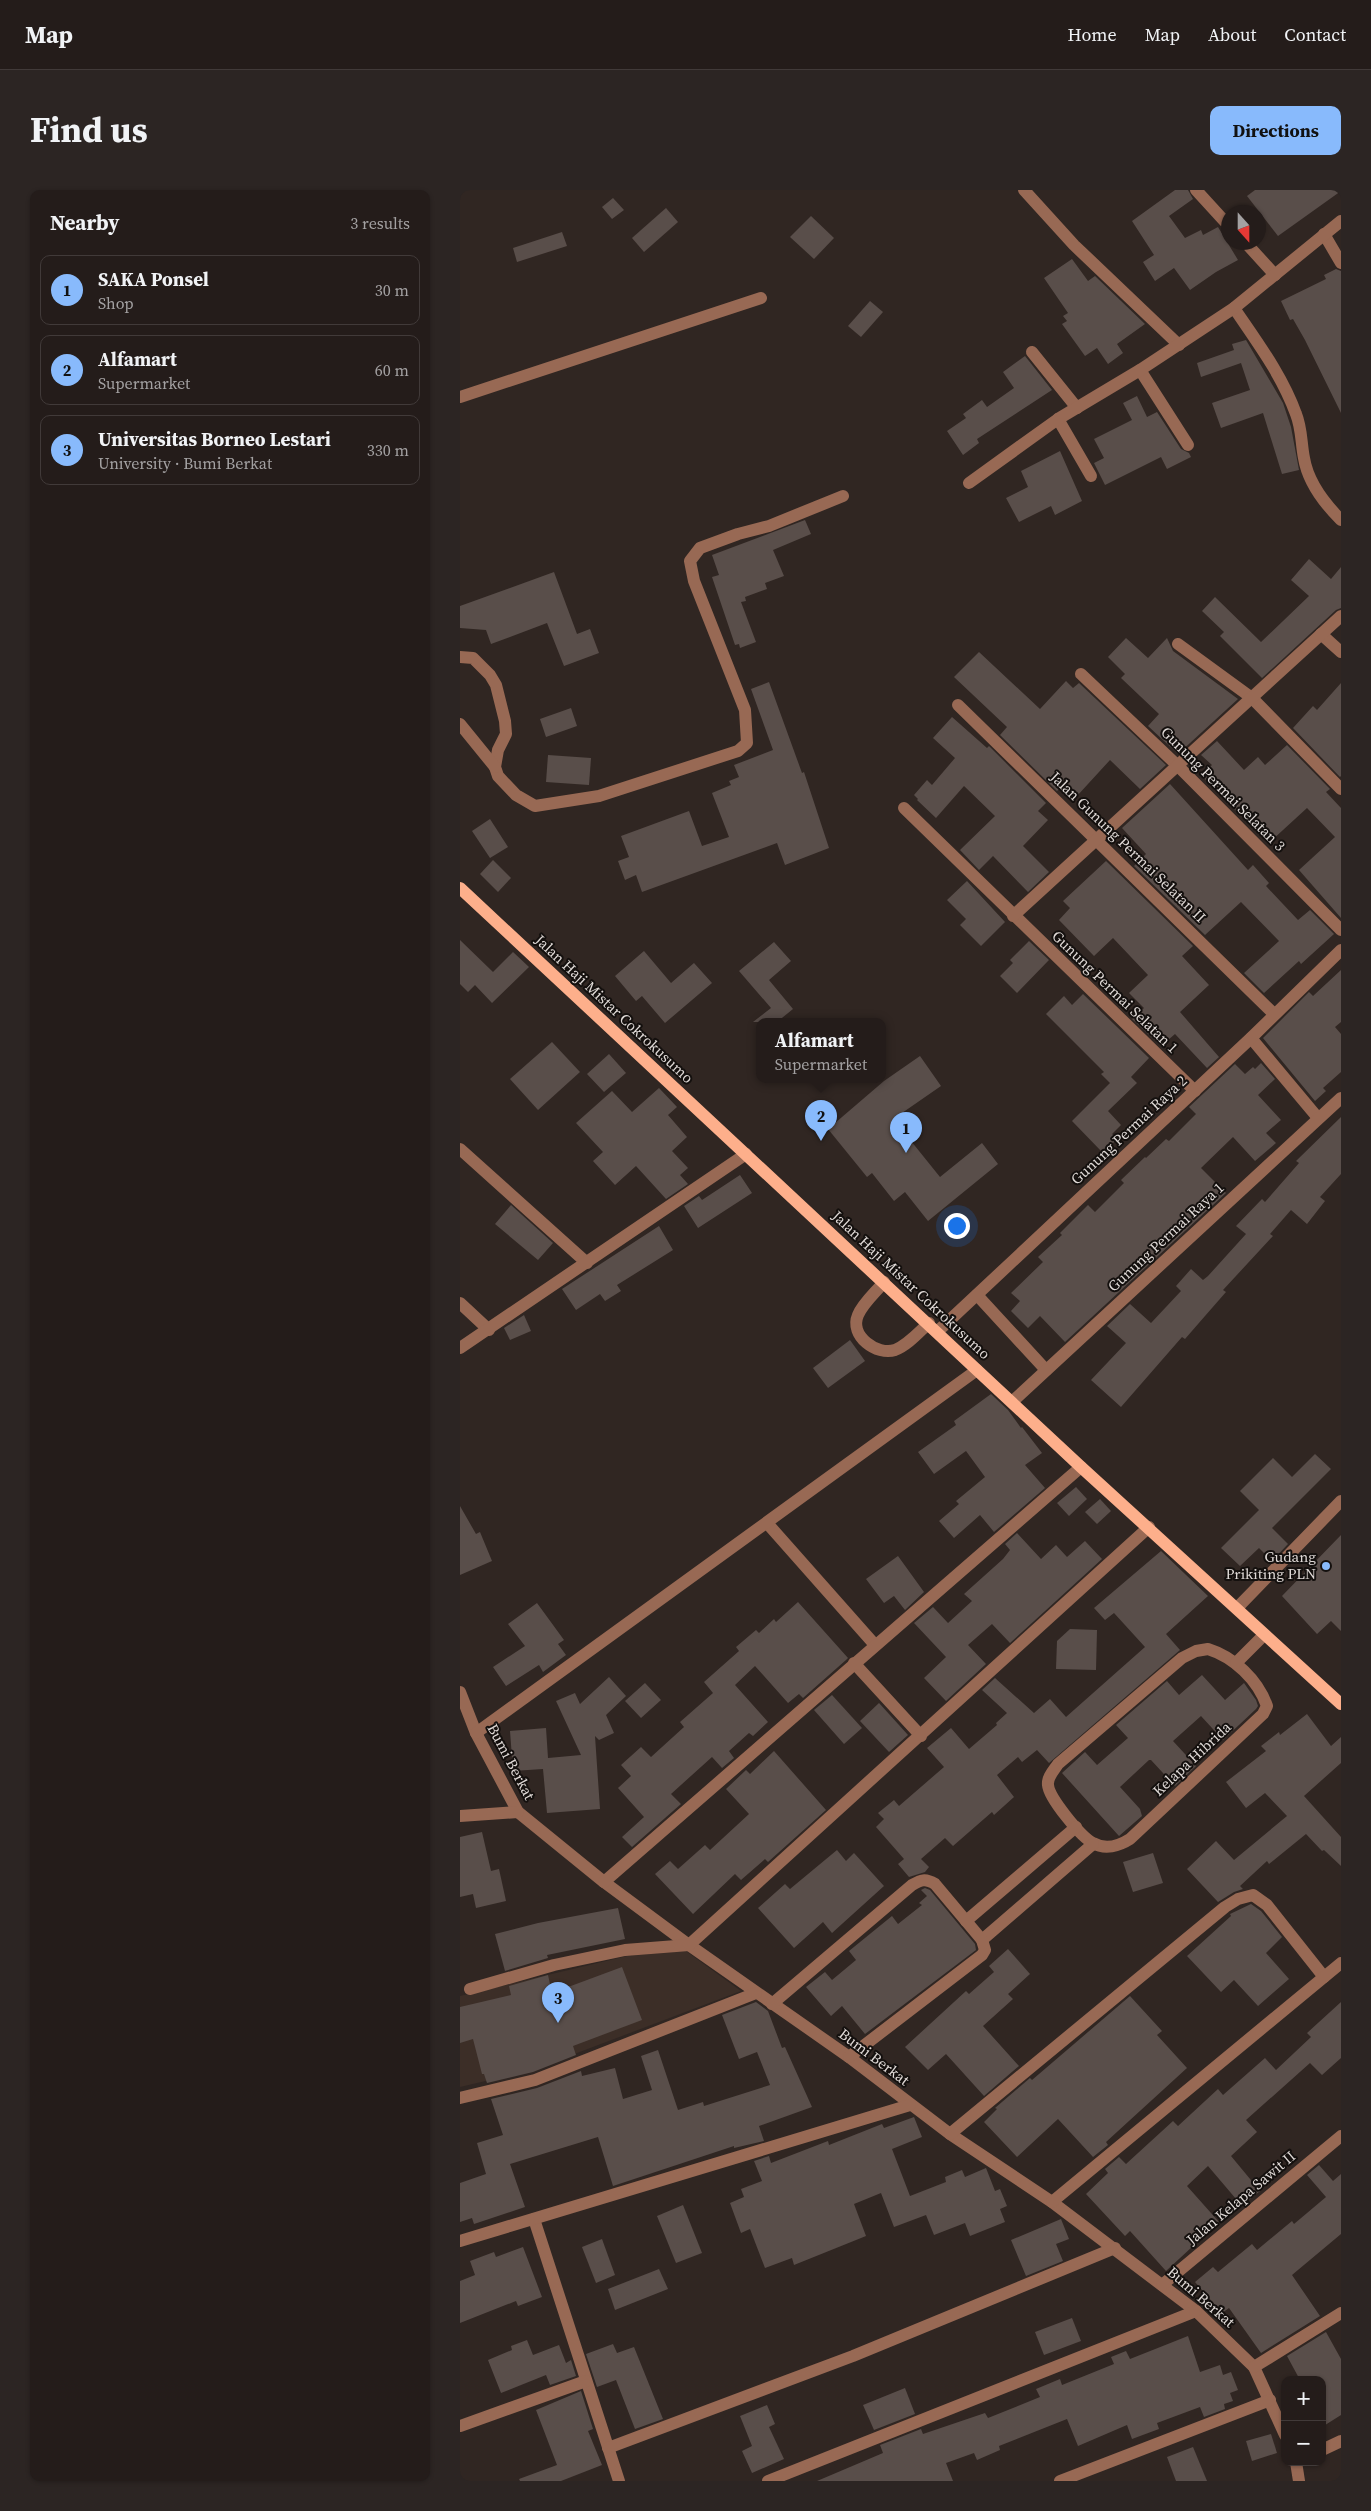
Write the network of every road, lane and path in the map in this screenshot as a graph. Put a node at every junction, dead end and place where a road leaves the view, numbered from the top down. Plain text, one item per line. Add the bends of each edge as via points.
1 (1024, 190) edge
2 (1196, 190) edge
3 (1221, 217) edge
4 (1341, 221) edge
5 (1324, 234) junction
6 (1252, 250) edge
7 (1341, 263) edge
8 (1275, 275) junction
9 (761, 298) dead end
10 (1234, 308) junction
11 (1179, 345) junction
12 (1032, 352) dead end
13 (1140, 370) junction
14 (460, 397) edge
15 (1077, 408) junction
16 (1058, 420) junction
17 (1188, 445) dead end
18 (1091, 476) dead end
19 (969, 483) dead end
20 (843, 496) dead end
21 (1341, 520) edge
22 (1341, 616) edge
23 (1322, 634) junction
24 (1178, 644) dead end
25 (1341, 652) edge
26 (460, 657) edge
27 (1081, 674) dead end
28 (1252, 698) junction
29 (958, 705) dead end
30 (460, 724) edge
31 (1178, 766) junction
32 (495, 767) junction
33 (1341, 788) edge
34 (904, 808) dead end
35 (1097, 839) junction
36 (460, 888) edge
37 (1013, 916) junction
38 (1341, 930) edge
39 (1341, 950) edge
40 (1274, 1014) junction
41 (1251, 1038) junction
42 (1195, 1091) junction
43 (1341, 1098) edge
44 (1318, 1118) junction
45 (460, 1149) edge
46 (746, 1154) junction
47 (587, 1263) junction
48 (884, 1282) junction
49 (976, 1295) junction
50 (460, 1303) edge
51 (933, 1327) junction
52 (489, 1330) junction
53 (460, 1348) edge
54 (977, 1370) junction
55 (1046, 1370) junction
56 (1013, 1401) junction
57 (1081, 1467) junction
58 (1341, 1501) edge
59 (767, 1523) junction
60 (1149, 1527) junction
61 (1237, 1608) junction
62 (1264, 1635) junction
63 (875, 1645) junction
64 (854, 1663) junction
65 (1236, 1663) junction
66 (460, 1692) edge
67 (1341, 1704) edge
68 (476, 1733) junction
69 (921, 1736) junction
70 (518, 1812) junction
71 (460, 1816) edge
72 (1076, 1827) junction
73 (1093, 1844) junction
74 (604, 1882) junction
75 (966, 1921) junction
76 (982, 1940) junction
77 (689, 1945) junction
78 (1341, 1963) edge
79 (1324, 1977) junction
80 (470, 1989) dead end
81 (756, 1993) junction
82 (772, 2004) junction
83 (850, 2057) junction
84 (460, 2098) edge
85 (910, 2105) junction
86 (950, 2134) junction
87 (1341, 2136) edge
88 (1052, 2202) junction
89 (534, 2219) junction
90 (460, 2241) edge
91 (1115, 2248) junction
92 (1162, 2285) junction
93 (1196, 2311) junction
94 (1341, 2313) edge
95 (1254, 2367) junction
96 (586, 2381) junction
97 (1270, 2400) junction
98 (460, 2426) edge
99 (1281, 2426) edge
100 (1341, 2440) edge
101 (608, 2448) junction
102 (1326, 2448) edge
103 (1297, 2466) edge
104 (619, 2481) edge
105 (768, 2481) edge
106 (1060, 2481) edge
107 (1299, 2481) edge

1 - 11 street via 1074,245
2 - 3 street
4 - 5 street
5 - 7 street
5 - 8 street
6 - 8 street
8 - 10 street
9 - 14 street
10 - 11 street
10 - 21 street via 1285,387 1303,438 1304,459 1311,480 1324,502
11 - 13 street
12 - 15 street
13 - 15 street
13 - 17 street
15 - 16 street
16 - 18 street
16 - 19 street
20 - 32 street via 769,526 700,548 690,561 694,581 746,710 748,742 738,751 599,796 535,806 516,795 498,776
22 - 23 street
23 - 25 street
23 - 28 street
24 - 28 street
26 - 32 street via 473,658 496,685 506,721 506,734 498,750
27 - 31 street, Gunung Permai Selatan 3
28 - 31 street
28 - 33 street
29 - 35 street, Jalan Gunung Permai Selatan II
30 - 32 street
31 - 35 street
31 - 38 street, Gunung Permai Selatan 3
34 - 37 street, Gunung Permai Selatan 1
35 - 37 street
35 - 40 street, Jalan Gunung Permai Selatan II
36 - 46 main road, Jalan Haji Mistar Cokrokusumo
37 - 42 street, Gunung Permai Selatan 1
39 - 40 street, Gunung Permai Raya 2
40 - 41 street, Gunung Permai Raya 2
41 - 42 street, Gunung Permai Raya 2
41 - 44 street
42 - 49 street, Gunung Permai Raya 2
43 - 44 street, Gunung Permai Raya 1
44 - 55 street, Gunung Permai Raya 1
45 - 47 street
46 - 47 street
46 - 48 main road, Jalan Haji Mistar Cokrokusumo
47 - 52 street
48 - 51 main road, Jalan Haji Mistar Cokrokusumo
48 - 51 street, Gunung Permai Raya 2 via 858,1314 856,1322 861,1337 870,1346 880,1351 893,1351
49 - 51 street, Gunung Permai Raya 2
49 - 55 street
50 - 52 street
51 - 54 main road, Jalan Haji Mistar Cokrokusumo
52 - 53 street
54 - 56 main road, Jalan Haji Mistar Cokrokusumo
54 - 59 street
55 - 56 street, Gunung Permai Raya 1
56 - 57 main road, Jalan Haji Mistar Cokrokusumo
57 - 60 main road, Jalan Haji Mistar Cokrokusumo
57 - 63 street
58 - 61 street
59 - 63 street
59 - 68 street
60 - 61 main road, Jalan Haji Mistar Cokrokusumo
60 - 69 street
61 - 62 main road, Jalan Haji Mistar Cokrokusumo
62 - 65 street
62 - 67 main road, Jalan Haji Mistar Cokrokusumo
63 - 64 street
64 - 69 street
64 - 74 street
65 - 72 street via 1222,1653 1208,1650 1196,1651 1182,1658 1058,1764 1050,1774 1048,1784 1054,1798
65 - 73 street, Kelapa Hibrida via 1264,1698 1267,1706 1263,1714 1130,1840 1112,1847
66 - 68 street, Bumi Berkat
68 - 70 street, Bumi Berkat
69 - 77 street
70 - 71 street
70 - 74 street, Bumi Berkat
72 - 73 street
72 - 75 street
73 - 76 street
74 - 77 street, Bumi Berkat
75 - 76 street
75 - 82 street via 934,1884 921,1880
76 - 83 street via 985,1950 982,1955
77 - 80 street via 625,1950 554,1965
77 - 81 street, Bumi Berkat
78 - 79 street
79 - 86 street via 1268,1905 1253,1895 1238,1899
79 - 88 street
81 - 82 street, Bumi Berkat
81 - 84 street via 535,2080
82 - 83 street, Bumi Berkat
83 - 85 street, Bumi Berkat
85 - 86 street, Bumi Berkat
85 - 89 street
86 - 88 street, Bumi Berkat
87 - 92 street, Jalan Kelapa Sawit II
88 - 91 street, Bumi Berkat
89 - 90 street
89 - 96 street
91 - 92 street, Bumi Berkat
91 - 101 street via 853,2356
92 - 93 street, Bumi Berkat
93 - 95 street, Bumi Berkat
93 - 105 street
94 - 95 street
95 - 97 street, Bumi Berkat
96 - 98 street
96 - 101 street
97 - 99 street, Bumi Berkat
97 - 106 street
100 - 102 street
101 - 104 street
103 - 107 street

